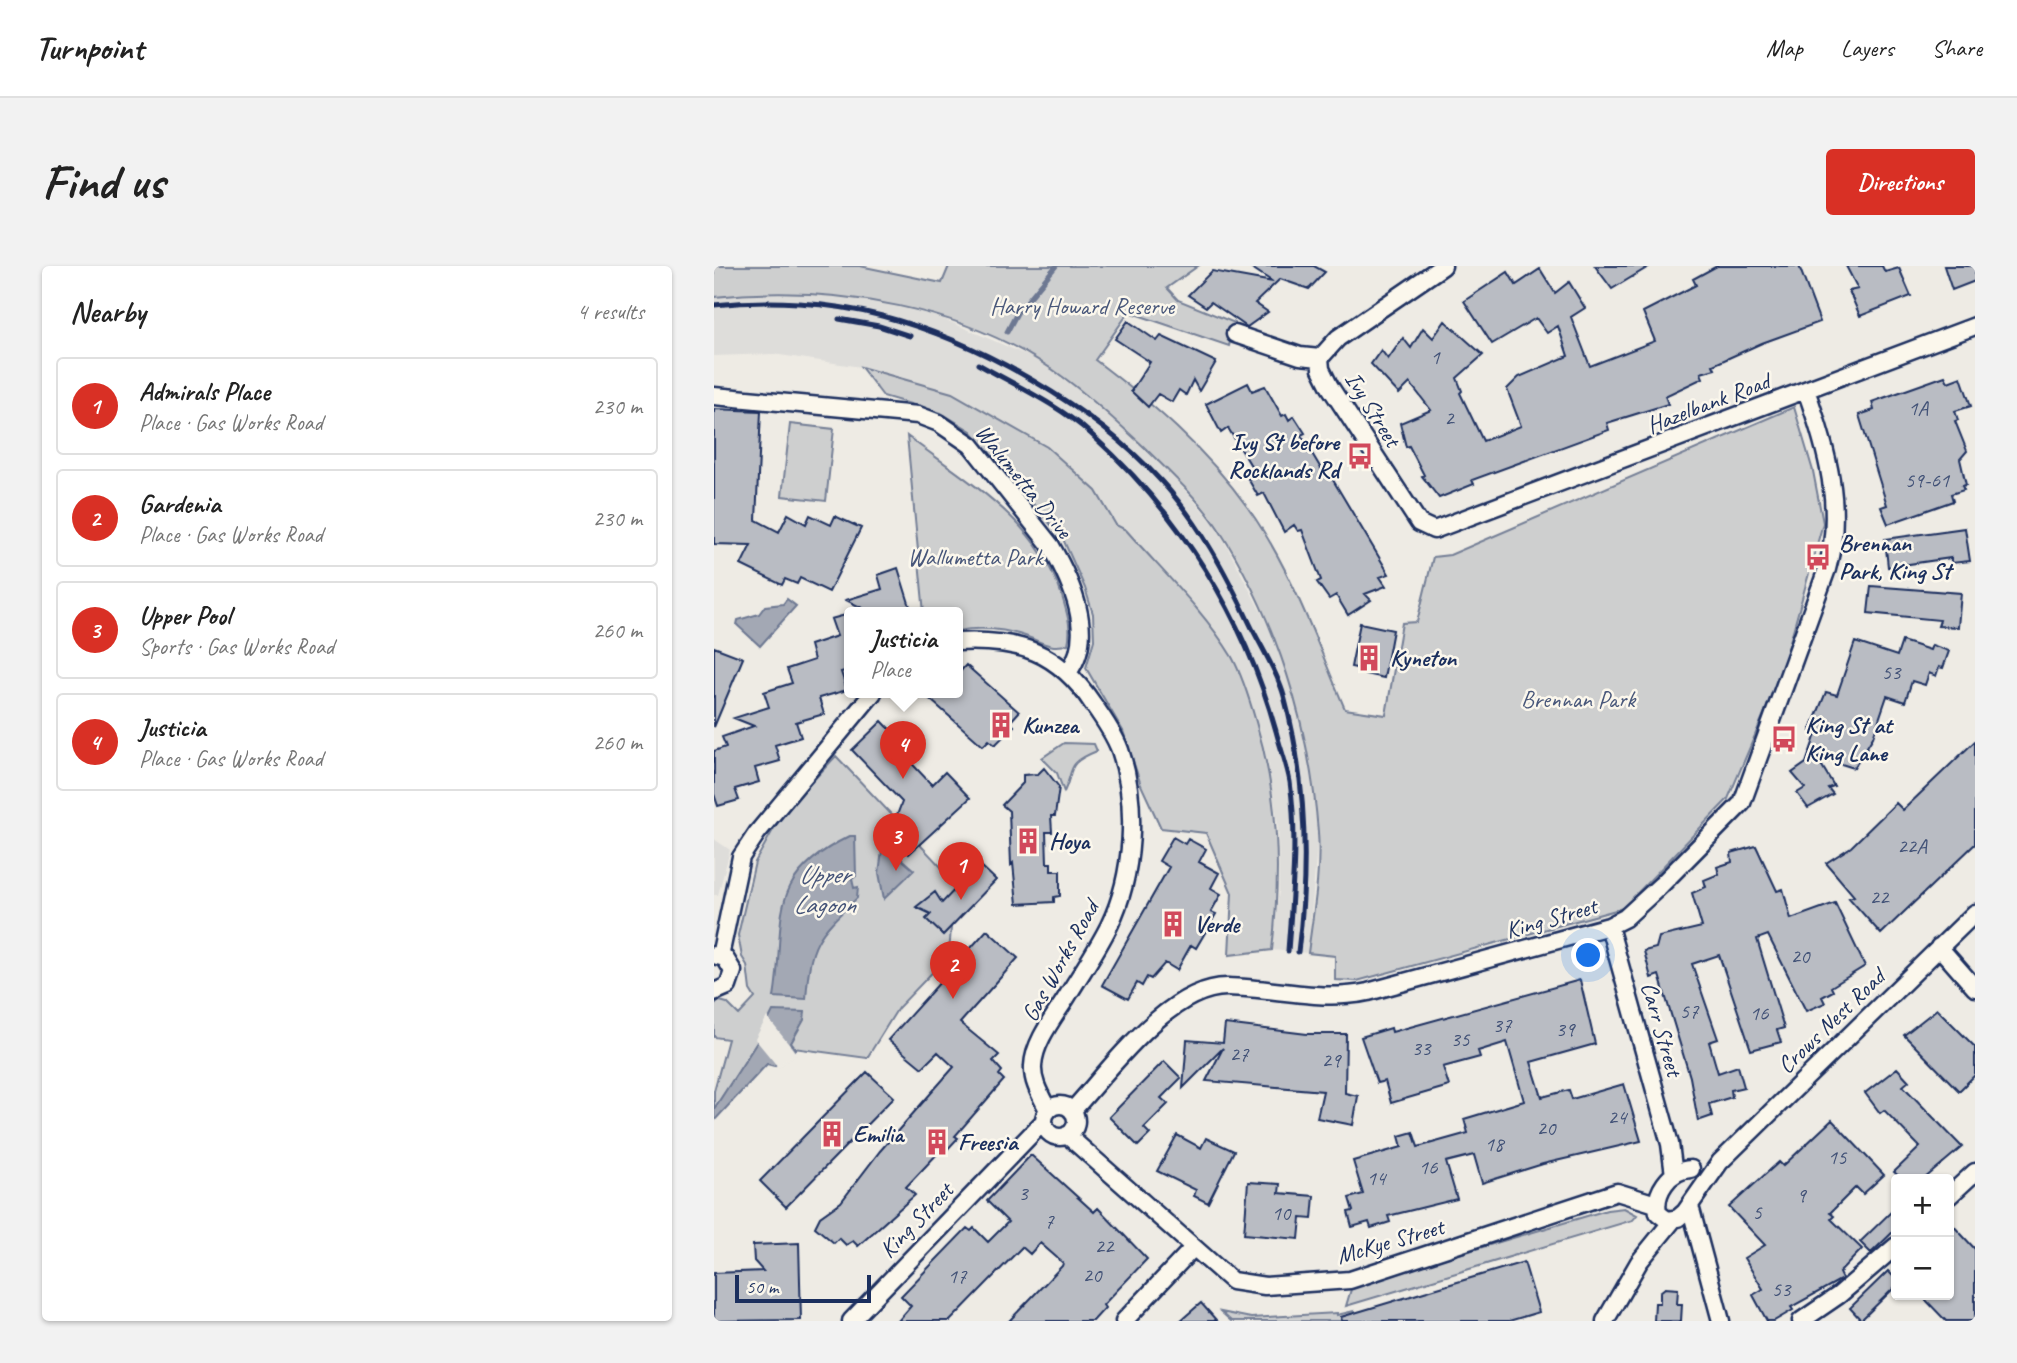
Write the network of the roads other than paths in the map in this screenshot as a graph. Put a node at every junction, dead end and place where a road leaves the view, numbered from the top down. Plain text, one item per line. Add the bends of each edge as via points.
1 (1443, 266) edge
2 (1975, 326) edge
3 (1235, 334) dead end
4 (1320, 358) junction
5 (1806, 390) junction
6 (714, 396) edge
7 (1456, 522) joint
8 (963, 642) edge
9 (1069, 671) junction
10 (869, 698) edge
11 (1975, 914) edge
12 (1609, 926) junction
13 (1939, 947) junction
14 (717, 955) edge
15 (1975, 988) edge
16 (714, 992) edge
17 (1072, 1111) junction
18 (1046, 1115) junction
19 (1067, 1135) junction
20 (1670, 1144) junction
21 (1720, 1162) junction
22 (1693, 1171) junction
23 (1975, 1171) edge
24 (1674, 1175) junction
25 (1701, 1190) junction
26 (1954, 1191) edge
27 (1690, 1206) junction
28 (1665, 1214) junction
29 (1701, 1244) junction
30 (1193, 1248) junction
31 (1891, 1250) edge
32 (851, 1321) edge
33 (1124, 1321) edge
34 (1605, 1321) edge
35 (1721, 1321) edge
36 (1801, 1321) edge

1 - 4 street via 1338,338
2 - 5 street, Hazelbank Road
3 - 4 street, Ivy Street via 1300,356
4 - 7 street, Ivy Street via 1330,387 1419,523 1434,530
5 - 7 street, Hazelbank Road
5 - 12 street, King Street via 1833,488 1836,534 1742,803 1651,894
6 - 9 street, Walumetta Drive via 918,415 957,434 971,445 1062,564 1079,615 1080,644
8 - 9 street, Gas Works Road via 1017,646 1047,655
9 - 18 street, Gas Works Road via 1120,750 1131,830 1124,882 1109,925 1034,1059 1035,1084
10 - 14 street via 741,857
11 - 13 street, Crows Nest Road
12 - 17 street, King Street via 1353,995 1322,997 1229,987 1206,991 1164,1012
12 - 20 street, Carr Street
13 - 15 street
13 - 21 street, Crows Nest Road
14 - 16 street via 729,961 733,977 724,989
17 - 18 street via 1063,1106
17 - 19 street via 1075,1124
18 - 19 street via 1051,1134
18 - 32 street, King Street
19 - 30 street, McKye Street
20 - 22 street, Carr Street
20 - 24 street, Carr Street
21 - 22 street, Crows Nest Road
21 - 25 street, Crows Nest Road
22 - 24 street, Crows Nest Road
22 - 25 street
23 - 26 street
24 - 28 street via 1659,1193
25 - 27 street, Crows Nest Road
27 - 28 street, Crows Nest Road
27 - 29 street
28 - 29 street
28 - 30 street, McKye Street via 1624,1193 1612,1193 1350,1280 1265,1286 1232,1281
28 - 34 street
29 - 35 street
30 - 33 street
31 - 36 street

